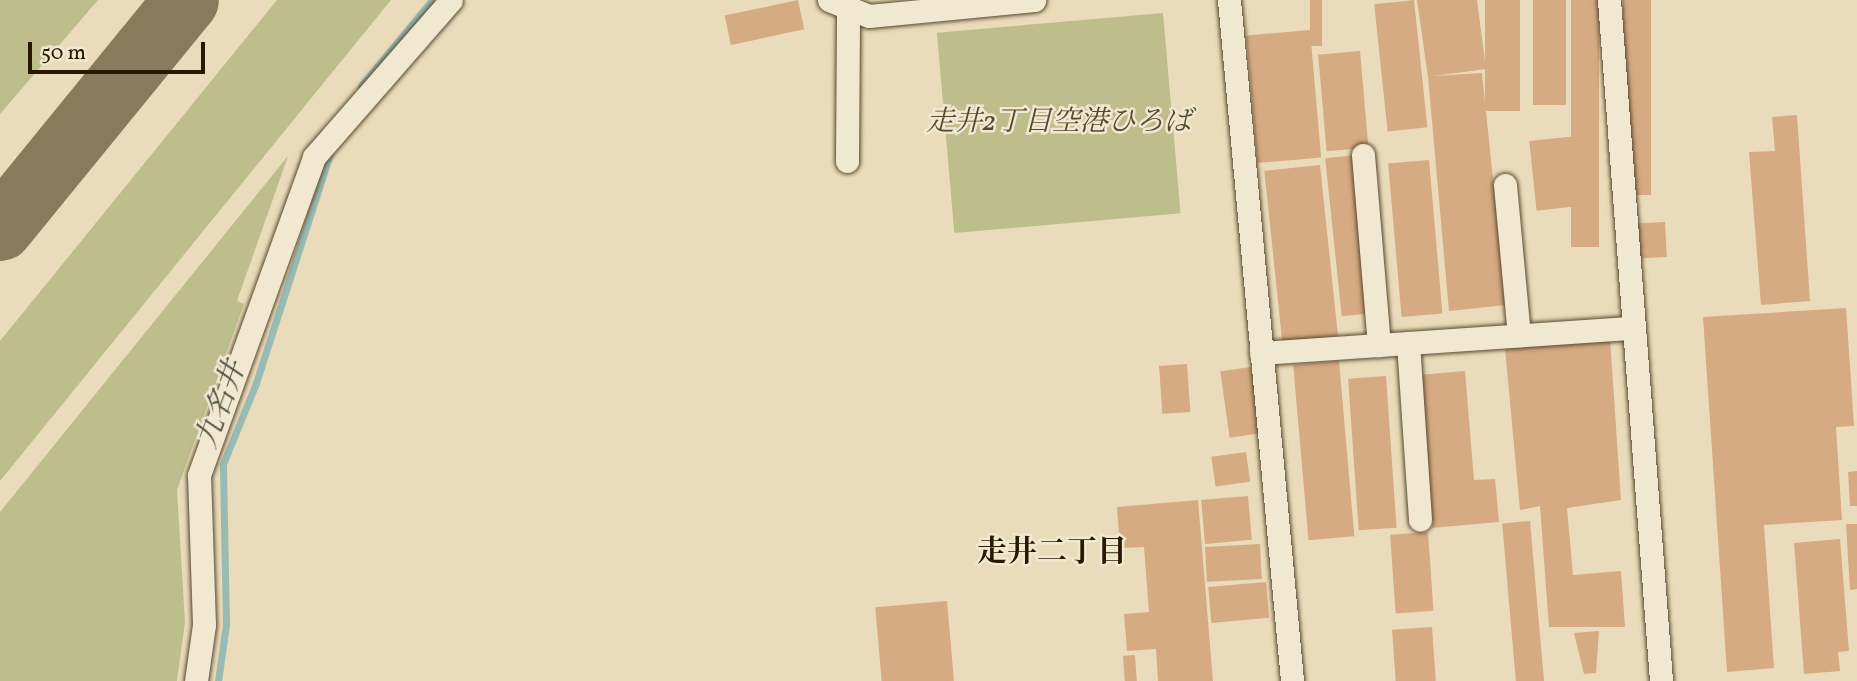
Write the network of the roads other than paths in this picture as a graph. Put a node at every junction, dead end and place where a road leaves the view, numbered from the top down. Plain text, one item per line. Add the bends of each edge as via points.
1 (453, 0) edge
2 (1034, 0) edge
3 (1229, 0) edge
4 (1609, 0) edge
5 (839, 4) edge
6 (1363, 155) dead end
7 (847, 161) dead end
8 (1505, 185) dead end
9 (1632, 328) junction
10 (1519, 335) junction
11 (1408, 343) junction
12 (1379, 345) junction
13 (1261, 353) junction
14 (1420, 520) dead end
15 (196, 681) edge
16 (1292, 681) edge
17 (1661, 681) edge

1 - 15 street via 314,156 199,475 204,625
2 - 5 street via 869,16
3 - 13 street
4 - 9 street
5 - 7 street
6 - 12 street
8 - 10 street
9 - 10 street
9 - 17 street
10 - 11 street
11 - 12 street
11 - 14 street
12 - 13 street
13 - 16 street

